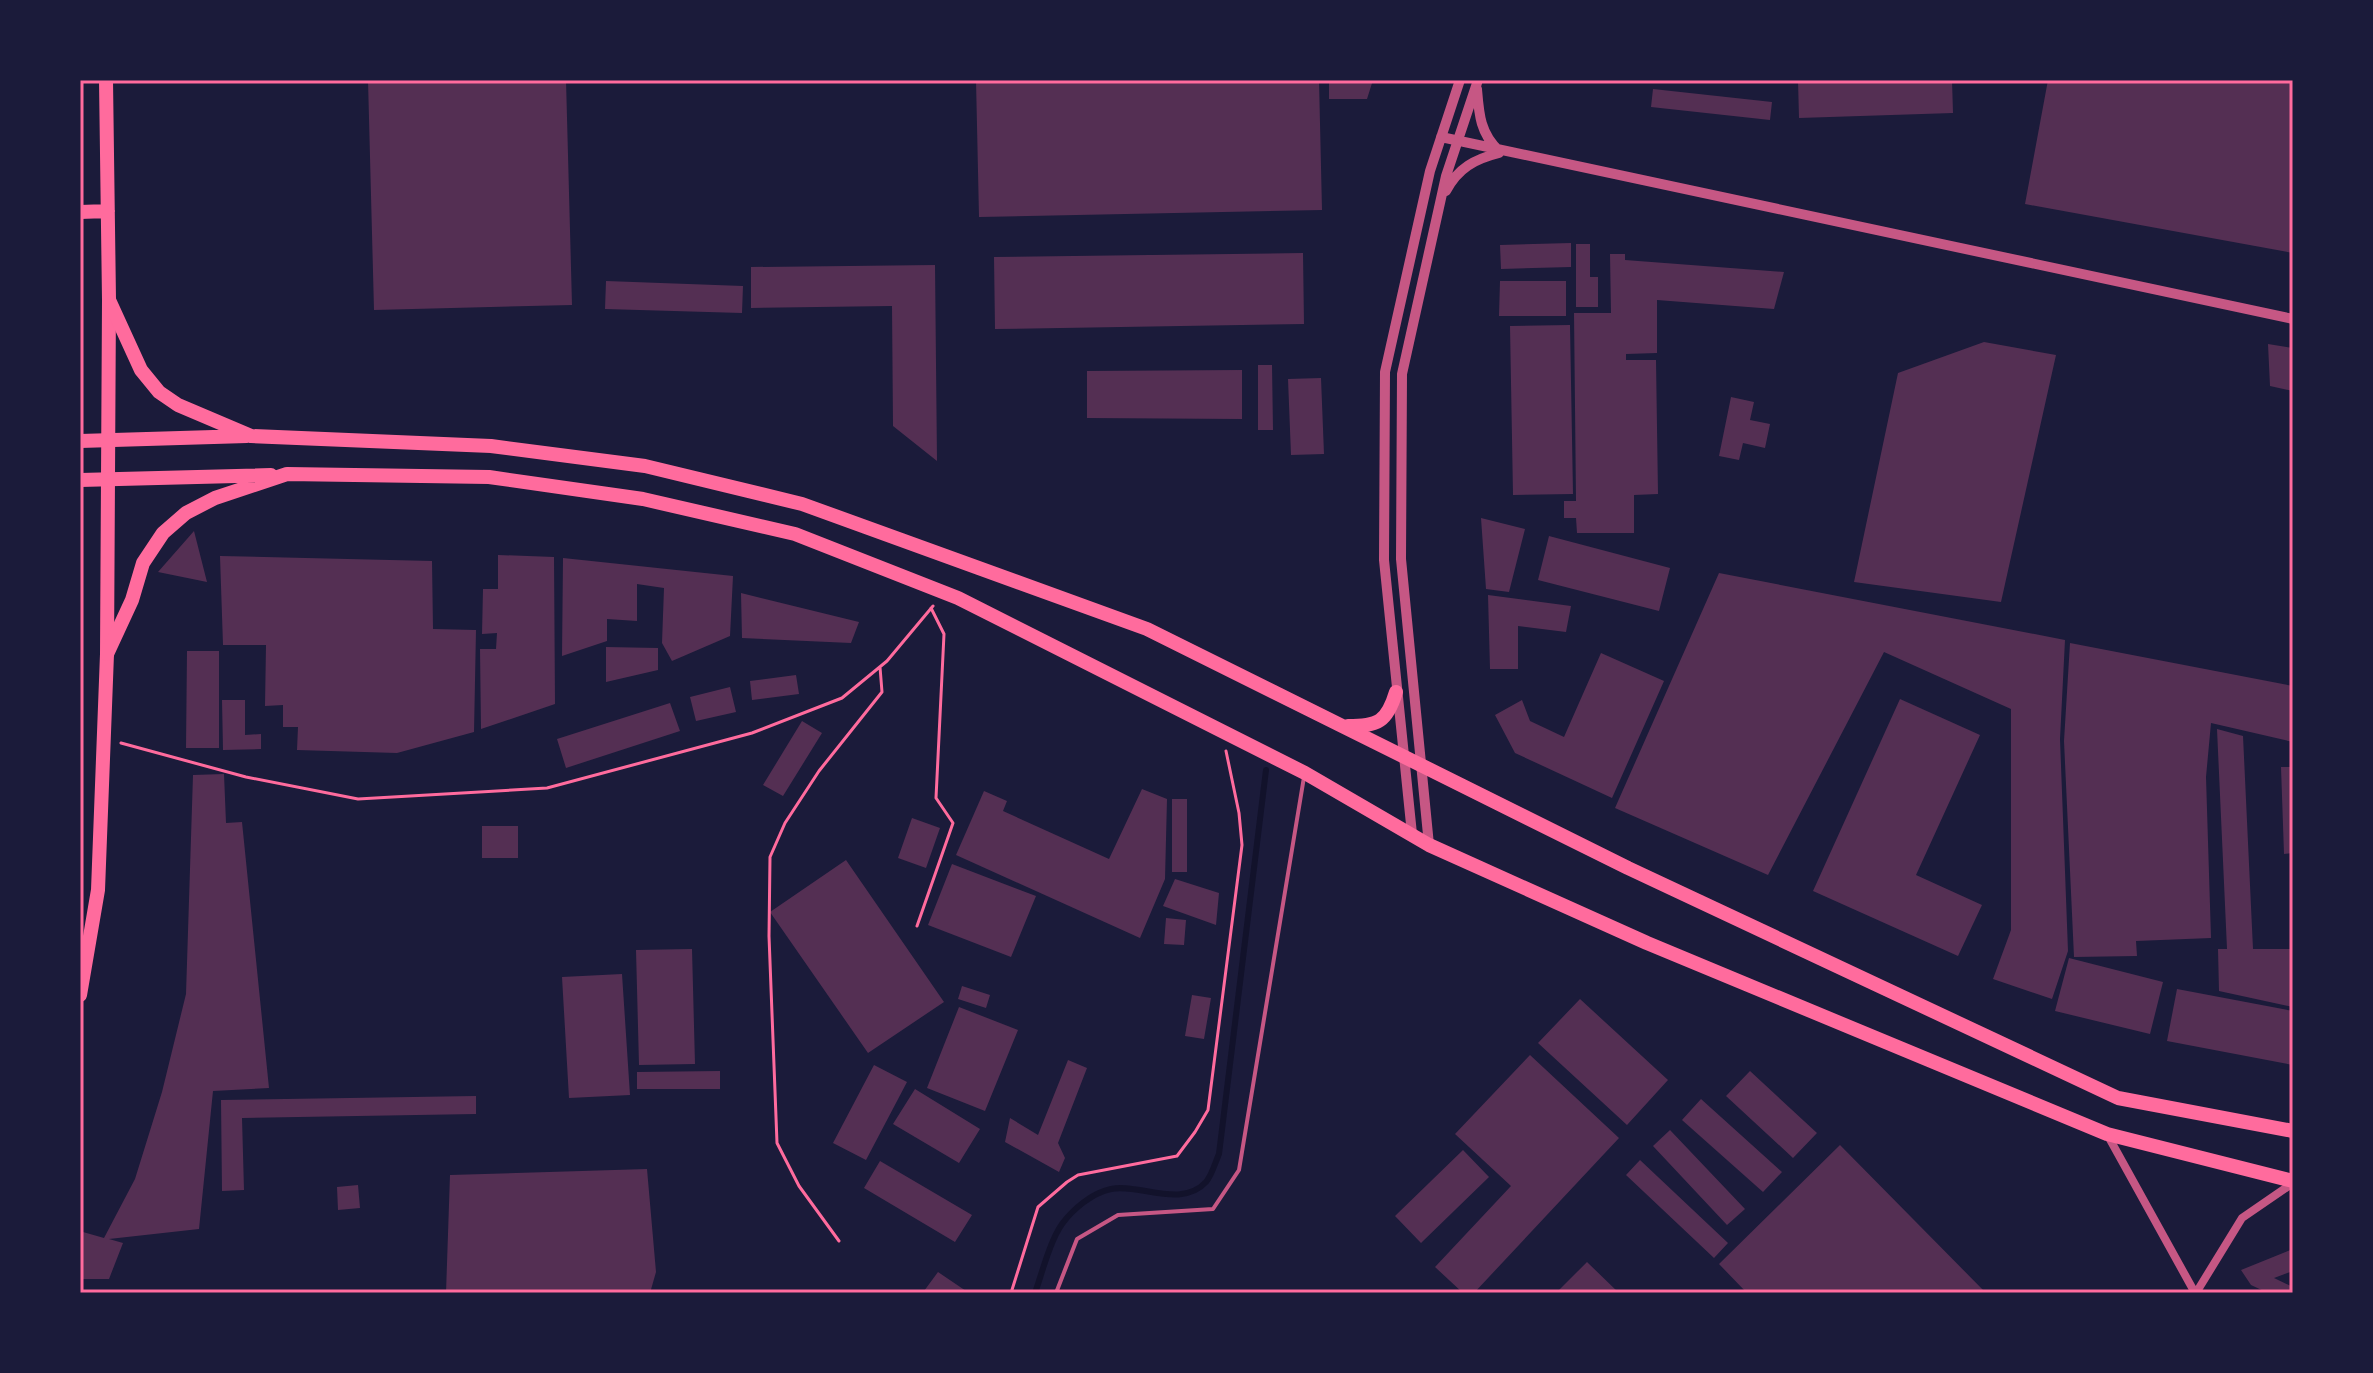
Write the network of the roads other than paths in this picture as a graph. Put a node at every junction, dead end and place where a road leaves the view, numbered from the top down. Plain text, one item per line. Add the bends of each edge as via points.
1 (106, 80) edge
2 (1460, 80) edge
3 (1477, 82) edge
4 (1441, 137) junction
5 (1457, 142) junction
6 (1501, 152) junction
7 (1441, 199) junction
8 (108, 211) junction
9 (80, 212) edge
10 (109, 300) junction
11 (2293, 319) edge
12 (251, 436) junction
13 (80, 441) edge
14 (108, 441) junction
15 (287, 474) junction
16 (80, 480) edge
17 (108, 480) junction
18 (107, 654) junction
19 (1396, 692) junction
20 (1342, 726) junction
21 (1402, 756) junction
22 (1421, 765) junction
23 (1305, 773) junction
24 (1412, 834) junction
25 (1429, 845) junction
26 (80, 995) edge
27 (2293, 1131) edge
28 (2107, 1134) junction
29 (2293, 1182) edge
30 (1056, 1293) edge
31 (2196, 1293) edge

1 - 8 main road
2 - 4 street
3 - 5 street
3 - 6 street via 1482,128
4 - 5 street
4 - 19 street via 1385,372 1384,560
5 - 6 street
5 - 7 street
6 - 7 street via 1461,169
6 - 11 street
7 - 22 street via 1402,374 1401,559
8 - 9 main road
8 - 10 main road
10 - 12 main road via 141,370 159,392
10 - 14 main road
12 - 14 main road
12 - 20 main road via 491,446 645,466 802,504 1147,629
13 - 14 main road
14 - 17 main road
15 - 17 main road
15 - 18 main road via 215,498 163,533 143,563
15 - 23 main road via 489,477 643,499 795,534 958,598
16 - 17 main road
17 - 18 main road
18 - 26 main road via 98,890
19 - 20 main road via 1390,713 1378,723
19 - 21 street
20 - 21 main road
21 - 22 main road
21 - 24 street
22 - 25 street
22 - 27 main road via 2118,1098
23 - 24 main road
23 - 30 lane via 1239,1170 1213,1209 1118,1215 1077,1239
24 - 25 main road
25 - 28 main road via 1647,943
28 - 29 main road
28 - 31 street
29 - 31 street via 2242,1218

